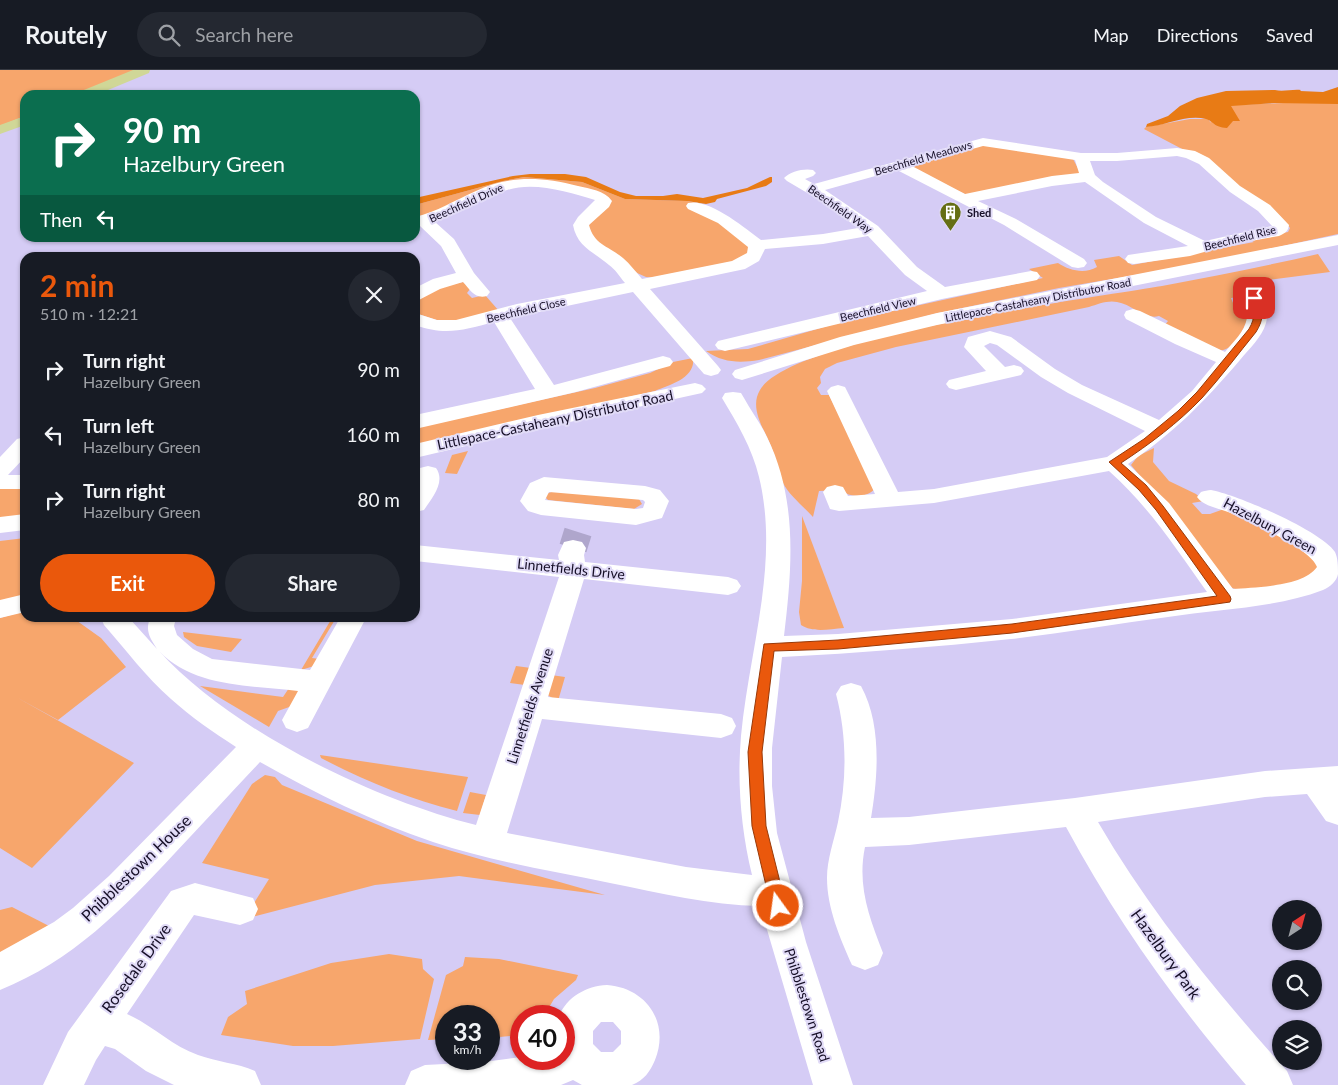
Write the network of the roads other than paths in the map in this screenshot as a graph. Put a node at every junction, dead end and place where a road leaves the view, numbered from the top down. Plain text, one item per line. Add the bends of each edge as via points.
1 (144, 70) edge
2 (96, 90) edge
3 (20, 122) edge
4 (0, 130) edge
5 (1184, 153) joint
6 (1081, 157) junction
7 (898, 165) junction
8 (1088, 177) junction
9 (810, 181) joint
10 (963, 200) junction
11 (704, 207) dead end
12 (420, 222) edge
13 (872, 230) junction
14 (1338, 240) edge
15 (757, 245) junction
16 (1203, 247) junction
17 (1134, 259) dead end
18 (1078, 263) dead end
19 (467, 276) junction
20 (1031, 276) dead end
21 (637, 285) junction
22 (420, 292) edge
23 (481, 292) dead end
24 (942, 293) junction
25 (1252, 294) dead end
26 (1133, 315) dead end
27 (499, 316) junction
28 (420, 322) edge
29 (725, 346) dead end
30 (1228, 360) junction
31 (663, 362) dead end
32 (1038, 366) junction
33 (711, 370) junction
34 (742, 374) junction
35 (1000, 374) junction
36 (956, 384) dead end
37 (695, 389) junction
38 (838, 391) dead end
39 (548, 392) junction
40 (733, 398) junction
41 (420, 421) edge
42 (1161, 430) junction
43 (20, 449) edge
44 (420, 450) edge
45 (1114, 462) junction
46 (0, 470) edge
47 (428, 473) dead end
48 (0, 482) edge
49 (20, 482) edge
50 (835, 492) dead end
51 (420, 495) edge
52 (1209, 497) dead end
53 (890, 499) junction
54 (20, 523) edge
55 (0, 525) edge
56 (577, 540) junction
57 (420, 553) edge
58 (728, 586) dead end
59 (1226, 599) junction
60 (20, 604) edge
61 (0, 609) edge
62 (118, 622) edge
63 (161, 622) edge
64 (351, 622) edge
65 (768, 647) junction
66 (317, 682) junction
67 (851, 694) dead end
68 (530, 706) junction
69 (297, 720) dead end
70 (721, 726) dead end
71 (258, 745) junction
72 (1326, 780) edge
73 (1338, 811) edge
74 (1075, 812) junction
75 (851, 833) junction
76 (487, 842) junction
77 (774, 891) junction
78 (240, 909) dead end
79 (866, 954) dead end
80 (0, 972) edge
81 (96, 1024) junction
82 (577, 1057) dead end
83 (63, 1085) edge
84 (241, 1085) edge
85 (425, 1085) edge
86 (833, 1085) edge
87 (1272, 1085) edge

1 - 2 main road
3 - 4 main road
5 - 6 street, Beechfield Meadows
5 - 16 street, Beechfield Rise via 1204,161 1234,189 1264,208 1282,225 1273,232
6 - 7 street, Beechfield Meadows via 983,142
6 - 8 street
7 - 9 street, Beechfield Meadows
7 - 10 street
8 - 10 street via 1052,181
8 - 16 street via 1150,220
9 - 13 street, Beechfield Way
10 - 18 street via 1010,222
11 - 15 street
12 - 19 street via 448,243
12 - 21 street, Beechfield Drive via 505,185 534,183 601,197 604,201 581,225 586,240 616,260
13 - 15 street
13 - 24 street, Beechfield Way via 911,271
14 - 34 street, Littlepace-Castaheany Distributor Road via 937,320 847,341
15 - 21 street, Beechfield Close via 754,256 735,266
16 - 17 street, Beechfield Rise
19 - 22 street via 439,282
19 - 23 street
20 - 24 street, Beechfield View
21 - 27 street, Beechfield Close
21 - 33 street
24 - 29 street, Beechfield View
25 - 30 street via 1259,312 1258,321
26 - 30 street
27 - 28 street, Beechfield Close via 446,327
27 - 39 street
30 - 42 street via 1199,395
31 - 39 street
32 - 35 street
32 - 35 street via 997,338 975,340 978,354
32 - 42 street via 1075,389
33 - 34 street via 728,369
33 - 37 street via 694,380
34 - 40 street via 751,383 750,388
35 - 36 street
37 - 40 street via 707,397
37 - 44 street, Littlepace-Castaheany Distributor Road
38 - 53 street
39 - 41 street
40 - 65 street, Phibblestown Road via 758,439 775,496 780,537 776,606
42 - 45 street
43 - 46 street
45 - 53 street via 934,496
45 - 59 street via 1160,508
47 - 51 street
48 - 49 street
50 - 53 street via 839,504
52 - 59 street, Hazelbury Green via 1304,542 1327,558 1330,568 1323,578 1298,589
54 - 55 street
56 - 57 street, Linnetfields Drive
56 - 58 street, Linnetfields Drive
56 - 68 street, Linnetfields Avenue
59 - 65 street, Hazelbury Green via 1012,628
60 - 61 street
62 - 71 street via 191,700
63 - 66 street via 160,633 196,665
64 - 66 street
65 - 77 street, Phibblestown Road via 755,752 759,826
66 - 69 street
67 - 75 street via 860,731
68 - 70 street
68 - 76 street, Linnetfields Avenue
71 - 76 street via 319,779 403,817
71 - 80 street, Phibblestown House via 86,919 67,934
72 - 73 street
72 - 74 street via 1265,784
74 - 75 street via 909,831
74 - 87 street, Hazelbury Park via 1124,896 1160,948 1222,1029
75 - 79 street via 845,886 854,925
76 - 77 street via 698,885
77 - 86 street, Phibblestown Road via 785,936
78 - 81 street, Rosedale Drive via 195,899 183,902
81 - 83 street, Rosedale Drive
81 - 84 street via 125,1033 160,1057 194,1074
82 - 85 street via 558,1067 527,1076 490,1082

